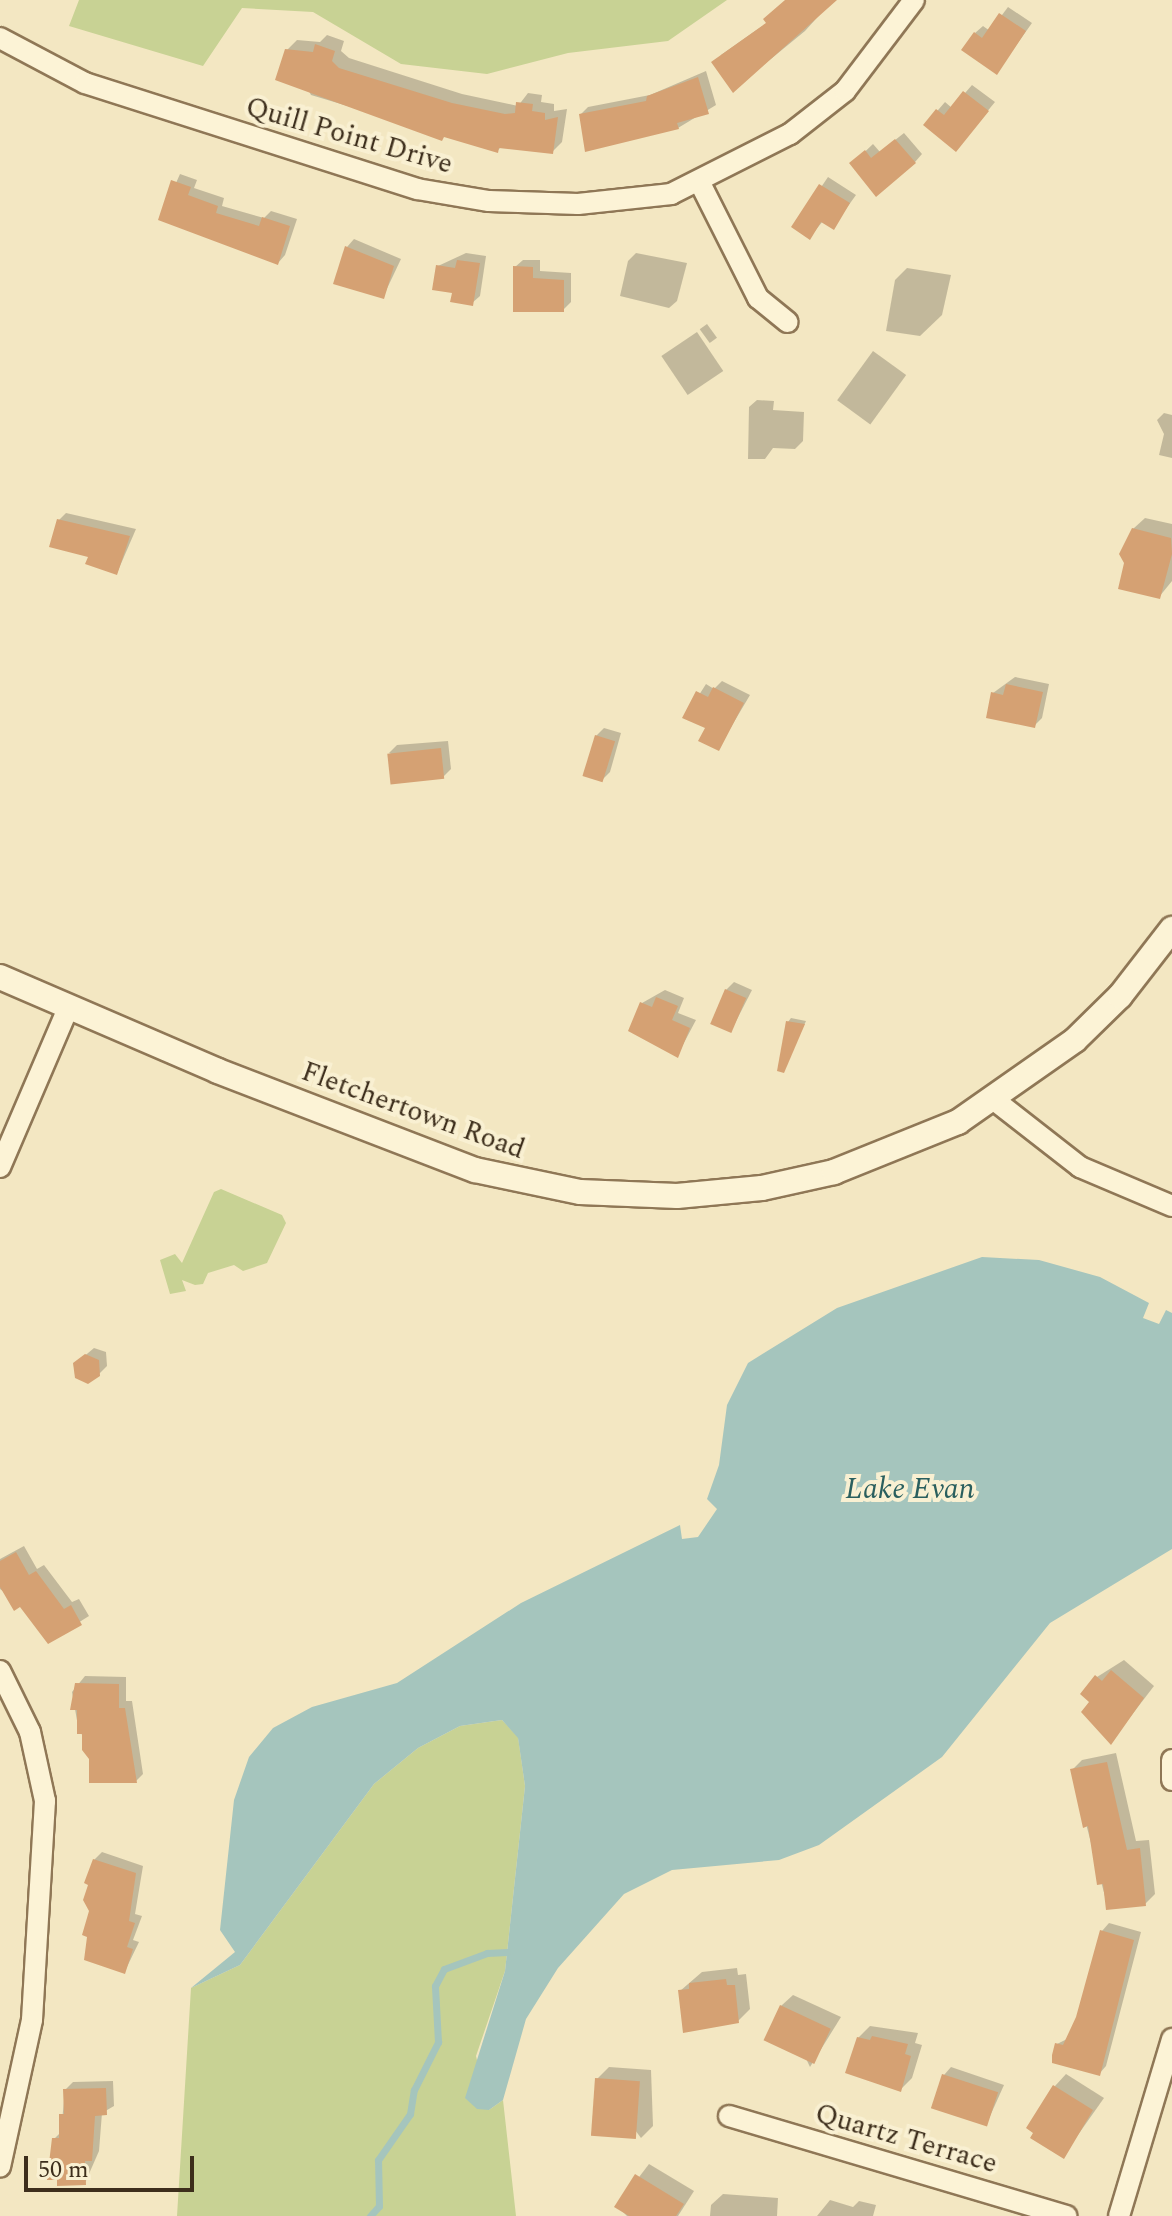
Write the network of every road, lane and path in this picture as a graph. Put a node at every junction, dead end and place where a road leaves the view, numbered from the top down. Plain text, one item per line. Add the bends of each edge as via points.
1 (914, 0) edge
2 (0, 38) edge
3 (700, 183) junction
4 (788, 322) dead end
5 (1172, 929) edge
6 (0, 977) edge
7 (68, 1008) junction
8 (993, 1099) junction
9 (0, 1167) edge
10 (1172, 1206) edge
11 (0, 1671) edge
12 (1172, 1760) edge
13 (1172, 1780) edge
14 (1172, 2039) edge
15 (729, 2116) dead end
16 (0, 2167) edge
17 (1067, 2216) edge
18 (1119, 2216) edge

1 - 3 street, Quill Point Drive via 845,91 790,134
2 - 3 street, Quill Point Drive via 85,83 417,189 489,201 578,204 671,194
3 - 4 street via 758,298
5 - 8 street, Fletchertown Road via 1120,996 1075,1040
6 - 7 street, Fletchertown Road
7 - 8 street, Fletchertown Road via 475,1170 580,1192 677,1196 762,1188 834,1172 927,1138
7 - 9 street
8 - 10 street via 1080,1167
11 - 16 street via 30,1732 45,1801 32,2020
12 - 13 street
14 - 18 street
15 - 17 street, Quartz Terrace

